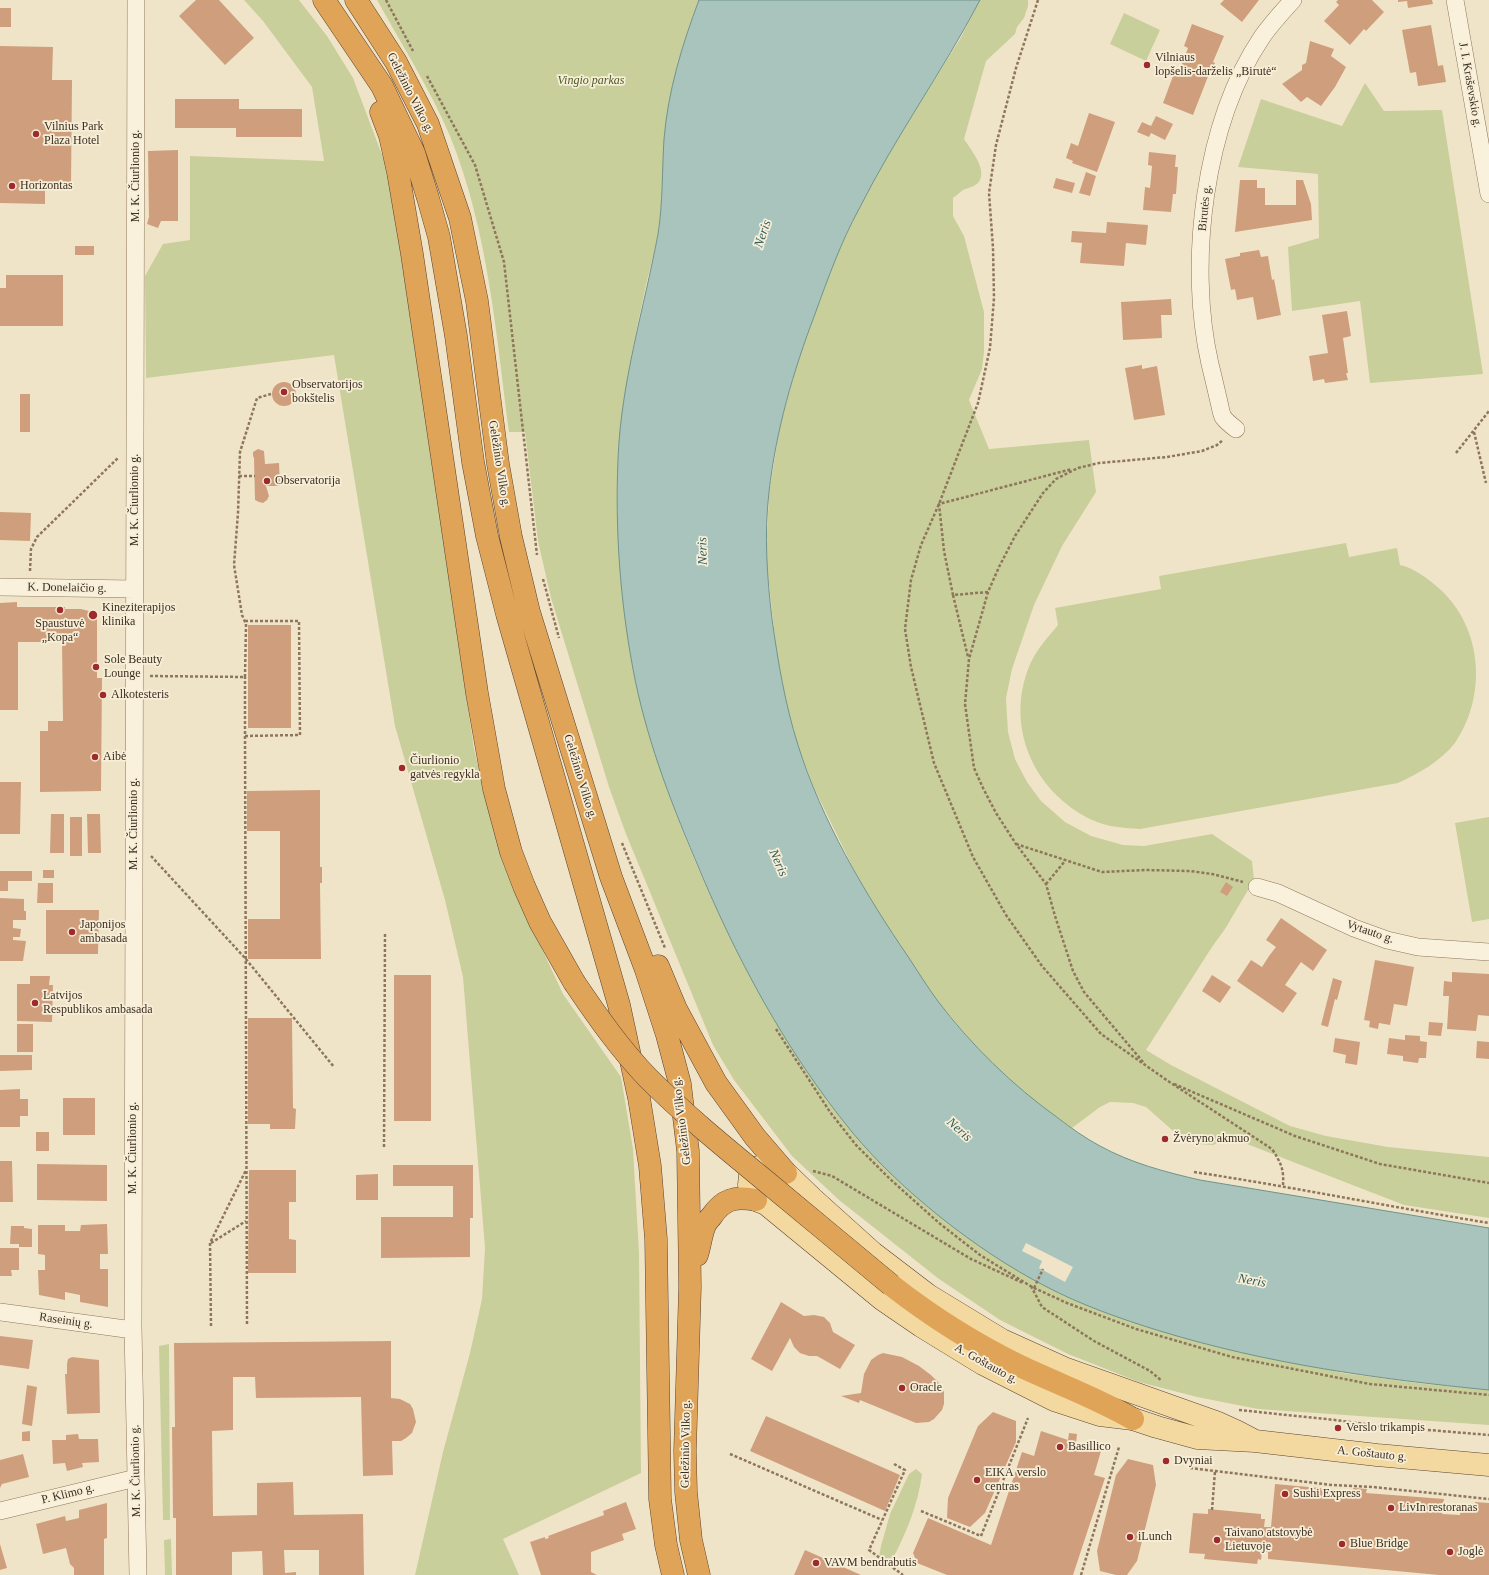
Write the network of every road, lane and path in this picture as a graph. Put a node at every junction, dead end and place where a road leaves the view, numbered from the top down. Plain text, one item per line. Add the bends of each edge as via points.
1 (136, 0) edge
2 (324, 0) edge
3 (356, 0) edge
4 (386, 0) edge
5 (1038, 0) edge
6 (1293, 0) edge
7 (1456, 0) edge
8 (344, 28) junction
9 (414, 52) dead end
10 (424, 71) dead end
11 (1489, 194) edge
12 (271, 394) dead end
13 (1489, 411) edge
14 (1236, 429) joint
15 (1474, 431) junction
16 (135, 442) junction
17 (1456, 454) dead end
18 (1078, 468) junction
19 (239, 476) junction
20 (254, 476) dead end
21 (1486, 482) dead end
22 (939, 504) junction
23 (537, 559) dead end
24 (541, 574) dead end
25 (0, 588) edge
26 (29, 588) junction
27 (134, 589) junction
28 (988, 592) junction
29 (953, 596) junction
30 (244, 621) junction
31 (560, 643) dead end
32 (969, 659) junction
33 (134, 676) junction
34 (245, 677) junction
35 (245, 736) junction
36 (134, 837) junction
37 (621, 840) dead end
38 (1016, 844) junction
39 (1065, 861) junction
40 (611, 877) junction
41 (1046, 884) junction
42 (1257, 887) joint
43 (385, 934) dead end
44 (1489, 952) edge
45 (667, 954) dead end
46 (245, 958) junction
47 (776, 1029) dead end
48 (1146, 1065) junction
49 (334, 1067) dead end
50 (1168, 1081) junction
51 (384, 1147) dead end
52 (246, 1169) junction
53 (810, 1170) dead end
54 (1194, 1172) dead end
55 (786, 1173) junction
56 (1489, 1183) edge
57 (1283, 1186) junction
58 (756, 1200) junction
59 (246, 1220) junction
60 (1489, 1223) edge
61 (210, 1243) junction
62 (1043, 1269) dead end
63 (690, 1287) junction
64 (1033, 1287) junction
65 (0, 1312) edge
66 (247, 1325) dead end
67 (211, 1326) dead end
68 (133, 1330) junction
69 (1167, 1385) dead end
70 (1489, 1395) edge
71 (1237, 1410) dead end
72 (1028, 1418) dead end
73 (1133, 1419) junction
74 (1489, 1435) edge
75 (1255, 1441) junction
76 (1119, 1447) dead end
77 (730, 1454) dead end
78 (894, 1464) dead end
79 (1489, 1465) edge
80 (1190, 1468) dead end
81 (1215, 1471) junction
82 (136, 1478) junction
83 (1489, 1499) edge
84 (1212, 1510) dead end
85 (0, 1511) edge
86 (921, 1511) dead end
87 (882, 1520) junction
88 (138, 1575) edge
89 (673, 1575) edge
90 (699, 1575) edge
91 (903, 1575) edge
92 (1080, 1575) edge

1 - 16 street, M. K. Čiurlionio g.
2 - 8 highway, Geležinio Vilko g.
3 - 40 highway, Geležinio Vilko g. via 396,62 428,124 460,218 477,301 498,464 511,536 529,612
4 - 9 path
5 - 22 path via 1016,68 995,152 989,193 994,291 990,348 978,403
6 - 14 street, Birutės g. via 1262,38 1239,79 1211,162 1207,191 1202,245 1202,313 1205,338 1223,416
7 - 11 street, J. I. Kraševskio g.
8 - 73 highway, bridge via 377,100 390,136 398,172 435,405 476,693 494,789 511,852 524,886 540,922 574,982 624,1051 677,1106 892,1285 942,1323 980,1345 1110,1405
8 - 89 highway, Geležinio Vilko g. via 382,86 414,153 439,238 456,336 473,462 487,536 619,1005 639,1098 650,1166 656,1239 660,1499
10 - 23 path via 475,165 504,262
12 - 19 path via 257,398 240,452
13 - 15 path
14 - 18 path via 1217,445 1202,451 1099,463
15 - 17 path
15 - 21 path
16 - 26 path via 37,537 31,549
16 - 27 street, M. K. Čiurlionio g.
18 - 22 path
18 - 28 path via 1056,479 1043,494 1015,536
19 - 20 path
19 - 30 path via 234,565
22 - 29 path via 944,551
22 - 48 path via 921,545 911,580 905,629 910,667 934,763 974,858 1006,915 1042,966 1101,1034
24 - 31 path
25 - 26 street, K. Donelaičio g.
26 - 27 street, K. Donelaičio g.
27 - 33 street, M. K. Čiurlionio g.
28 - 29 path
28 - 32 path
29 - 32 path
30 - 34 path
30 - 35 path via 299,621 300,735
32 - 38 path via 965,704 974,768 996,814
33 - 34 path
33 - 36 street, M. K. Čiurlionio g.
34 - 35 path
35 - 46 path
36 - 46 path
36 - 68 street, M. K. Čiurlionio g.
37 - 45 path
38 - 39 path
38 - 41 path
39 - 41 path
39 - 42 path via 1102,872 1190,871 1212,874
40 - 55 highway via 654,956 676,1009 716,1083 755,1137
40 - 63 highway, Geležinio Vilko g. via 646,970 680,1084 688,1151
41 - 48 path via 1073,971 1084,992
42 - 44 street, Vytauto g. via 1387,940 1418,947
43 - 51 path
46 - 49 path
46 - 52 path
47 - 64 path via 830,1112 856,1145 939,1223 980,1254
48 - 50 path
50 - 56 path via 1295,1136 1380,1164
50 - 57 path via 1272,1149 1284,1172
52 - 59 path
52 - 61 path
53 - 64 path via 832,1176 971,1259
54 - 57 path
55 - 58 main road via 771,1166 755,1168 750,1175 749,1185
55 - 75 main road, A. Goštauto g. via 873,1253 928,1295 1002,1340 1064,1368 1216,1422
57 - 60 path
58 - 63 highway via 746,1198 726,1201 716,1208 704,1227
58 - 73 main road, A. Goštauto g. via 766,1204 882,1300 983,1364 1054,1400 1100,1415
59 - 61 path
59 - 66 path
61 - 67 path
62 - 64 path
63 - 90 highway, Geležinio Vilko g. via 686,1492 691,1540
64 - 69 path via 1042,1307 1094,1341 1150,1371
64 - 70 path via 1136,1329 1232,1357 1370,1384
65 - 68 street, Raseinių g.
68 - 82 street, M. K. Čiurlionio g.
71 - 74 path
72 - 86 path via 981,1536
73 - 75 main road, A. Goštauto g. via 1197,1438
75 - 79 main road, A. Goštauto g.
76 - 92 path
77 - 87 path
78 - 87 path via 905,1470
80 - 81 path
81 - 83 path via 1332,1485
81 - 84 path
82 - 85 street, P. Klimo g.
82 - 88 street, M. K. Čiurlionio g.
87 - 91 path via 869,1550

